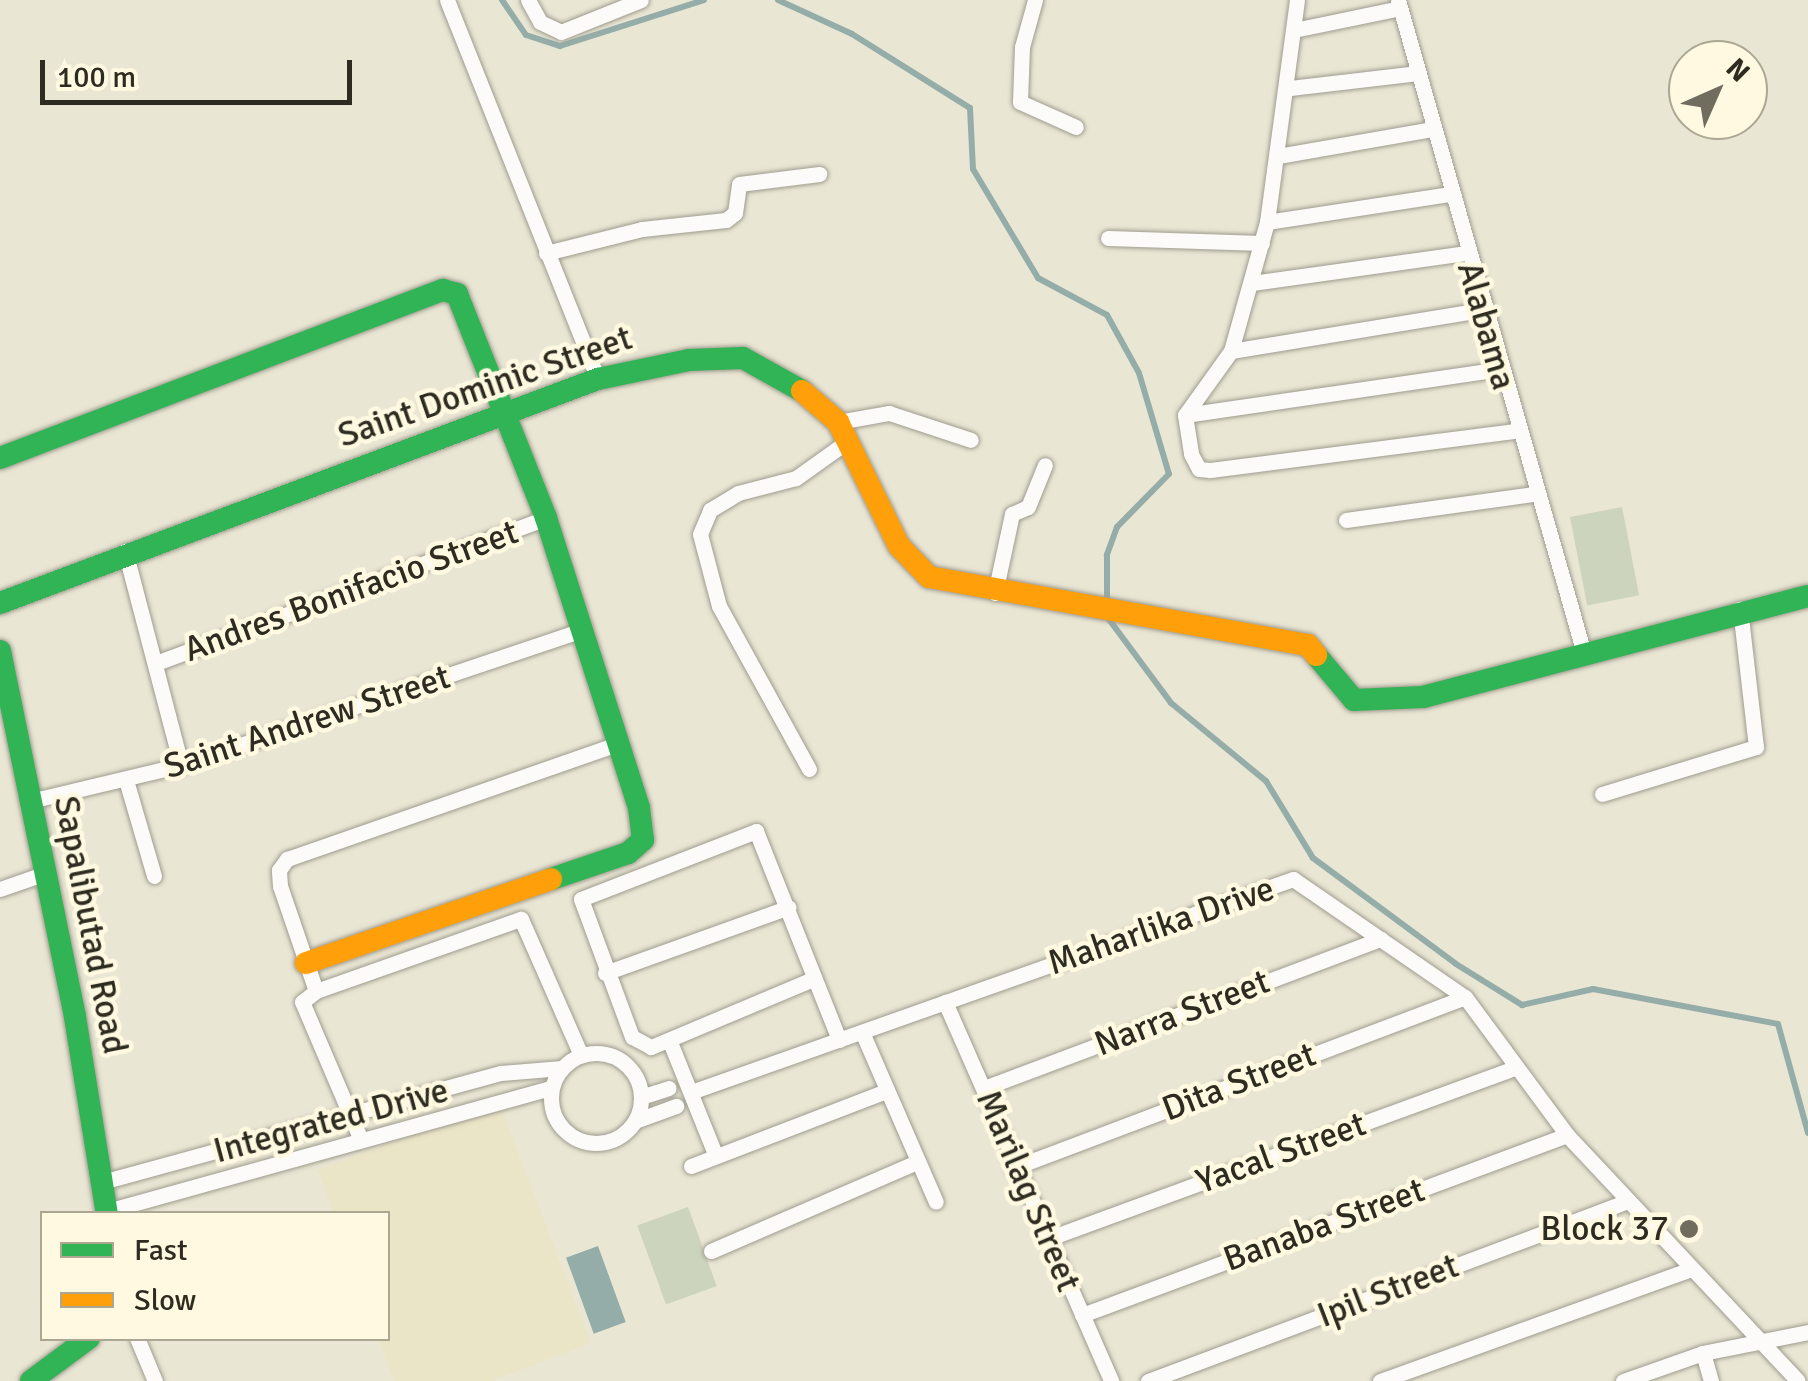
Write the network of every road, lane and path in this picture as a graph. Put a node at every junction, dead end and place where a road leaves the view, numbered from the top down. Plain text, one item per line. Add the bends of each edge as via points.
1 (446, 0) edge
2 (528, 0) edge
3 (640, 0) edge
4 (1035, 0) edge
5 (1297, 0) edge
6 (1399, 4) edge
7 (1294, 30) junction
8 (1418, 73) junction
9 (1290, 88) junction
10 (1076, 128) dead end
11 (1432, 129) junction
12 (1278, 156) junction
13 (819, 174) dead end
14 (1449, 194) junction
15 (1268, 222) junction
16 (1108, 238) dead end
17 (1262, 242) junction
18 (546, 253) junction
19 (1465, 253) junction
20 (1252, 282) junction
21 (1482, 310) junction
22 (1231, 352) junction
23 (1500, 369) junction
24 (598, 380) junction
25 (508, 410) junction
26 (1185, 415) junction
27 (843, 431) junction
28 (1516, 431) junction
29 (971, 440) dead end
30 (0, 458) edge
31 (1045, 466) dead end
32 (1534, 494) junction
33 (546, 518) junction
34 (1346, 520) dead end
35 (124, 550) junction
36 (995, 593) junction
37 (1808, 596) edge
38 (0, 603) edge
39 (1740, 609) junction
40 (580, 631) junction
41 (1583, 650) junction
42 (0, 655) edge
43 (156, 663) junction
44 (616, 745) junction
45 (181, 765) junction
46 (809, 769) dead end
47 (126, 780) junction
48 (1602, 794) dead end
49 (30, 801) junction
50 (46, 873) junction
51 (154, 876) dead end
52 (0, 889) edge
53 (789, 907) junction
54 (1381, 938) junction
55 (306, 963) junction
56 (605, 973) junction
57 (814, 979) junction
58 (316, 991) junction
59 (1465, 996) junction
60 (945, 1002) junction
61 (862, 1032) junction
62 (839, 1040) junction
63 (670, 1042) junction
64 (581, 1055) junction
65 (1516, 1067) junction
66 (562, 1068) junction
67 (552, 1088) junction
68 (984, 1088) junction
69 (886, 1091) junction
70 (683, 1094) junction
71 (641, 1098) junction
72 (409, 1101) junction
73 (351, 1118) junction
74 (635, 1121) junction
75 (417, 1124) junction
76 (1568, 1135) junction
77 (360, 1140) junction
78 (715, 1154) junction
79 (917, 1162) junction
80 (690, 1166) dead end
81 (1013, 1168) junction
82 (102, 1182) junction
83 (1628, 1201) junction
84 (936, 1202) dead end
85 (107, 1211) edge
86 (111, 1211) edge
87 (1047, 1239) junction
88 (711, 1251) dead end
89 (1690, 1269) junction
90 (1082, 1315) junction
91 (1808, 1332) edge
92 (86, 1341) edge
93 (138, 1341) edge
94 (1762, 1345) junction
95 (1703, 1353) junction
96 (31, 1381) edge
97 (155, 1381) edge
98 (1111, 1381) edge
99 (1148, 1381) edge
100 (1380, 1381) edge
101 (1623, 1381) edge
102 (1711, 1381) edge
103 (1798, 1381) edge

1 - 18 street
2 - 3 street via 540,22 561,32
4 - 10 street via 1022,47 1020,102
5 - 7 street
6 - 7 street
6 - 8 street, Alabama
7 - 9 street
8 - 9 street
8 - 11 street, Alabama
9 - 12 street
11 - 12 street
11 - 14 street, Alabama
12 - 15 street
13 - 18 street via 739,184 736,213 726,220 642,229
14 - 15 street
14 - 19 street, Alabama
15 - 17 street
16 - 17 street
17 - 20 street
18 - 24 street
19 - 20 street
19 - 21 street, Alabama
20 - 22 street
21 - 22 street
21 - 23 street, Alabama
22 - 26 street
23 - 26 street
23 - 28 street, Alabama
24 - 25 street, Saint Dominic Street
24 - 27 street, Saint Dominic Street via 688,360 743,358 792,382
25 - 30 street via 452,289
25 - 33 street
25 - 35 street, Saint Dominic Street
26 - 28 street via 1191,454 1200,469 1210,470
27 - 29 street via 889,414
27 - 36 street, Saint Dominic Street via 885,521 913,563 948,585
27 - 46 street via 796,478 738,493 710,510 700,534 719,606
28 - 32 street, Alabama
31 - 36 street via 1028,507 1012,514
32 - 34 street
32 - 41 street, Alabama
33 - 40 street
33 - 43 street, Andres Bonifacio Street
35 - 38 street, Saint Dominic Street
35 - 43 street
36 - 41 street, Saint Dominic Street via 1082,601 1308,645 1349,695 1364,702 1422,697
37 - 39 street
39 - 41 street
39 - 48 street via 1756,747
40 - 44 street
40 - 45 street, Saint Andrew Street
42 - 49 street, Sapalibutad Road
43 - 45 street
44 - 55 street via 643,829 635,848
44 - 55 street via 287,858 280,886
45 - 47 street, Saint Andrew Street
47 - 49 street, Saint Andrew Street
47 - 51 street
49 - 50 street, Sapalibutad Road
50 - 52 street
50 - 82 street, Sapalibutad Road
53 - 56 street
53 - 56 street via 750,830 581,899
53 - 57 street
54 - 59 street, Maharlika Drive
54 - 60 street, Maharlika Drive via 1293,879
54 - 68 street, Narra Street
55 - 58 street
56 - 63 street via 632,1037 652,1047
57 - 62 street
57 - 63 street
58 - 64 street via 521,919
58 - 73 street via 302,1002
59 - 65 street, Maharlika Drive
59 - 81 street, Dita Street
60 - 61 street, Maharlika Drive
60 - 68 street, Marilag Street
61 - 62 street, Maharlika Drive
61 - 69 street
62 - 70 street, Maharlika Drive
63 - 70 street
64 - 66 street
64 - 71 street via 622,1061
65 - 76 street, Maharlika Drive
65 - 87 street, Yacal Street
66 - 67 street
66 - 72 street, Integrated Drive via 502,1073
67 - 74 street via 562,1128 586,1142 614,1140
67 - 75 street, Integrated Drive
68 - 81 street, Marilag Street
69 - 78 street
69 - 79 street
70 - 71 street
70 - 74 street
70 - 78 street
71 - 74 street
72 - 73 street, Integrated Drive
72 - 75 street
73 - 77 street
73 - 82 street, Integrated Drive
75 - 77 street, Integrated Drive
76 - 83 street, Maharlika Drive
76 - 90 street, Banaba Street
77 - 86 street, Integrated Drive
78 - 80 street
79 - 84 street
79 - 88 street
81 - 87 street, Marilag Street
82 - 85 street, Sapalibutad Road
83 - 89 street, Maharlika Drive
83 - 99 street, Ipil Street
87 - 90 street, Marilag Street
89 - 94 street, Maharlika Drive
89 - 100 street
90 - 98 street, Marilag Street
91 - 94 street
92 - 96 street
93 - 97 street
94 - 95 street
94 - 103 street, Maharlika Drive
95 - 101 street
95 - 102 street

